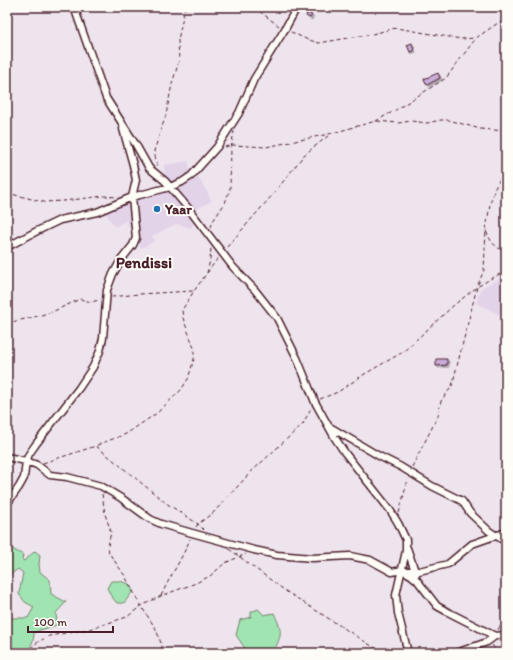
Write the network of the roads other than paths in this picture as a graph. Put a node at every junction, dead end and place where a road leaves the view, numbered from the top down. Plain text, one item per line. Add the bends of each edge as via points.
1 (74, 7) edge
2 (297, 7) edge
3 (121, 124) junction
4 (170, 186) junction
5 (132, 197) junction
6 (7, 247) edge
7 (329, 426) junction
8 (7, 457) edge
9 (26, 461) junction
10 (7, 504) edge
11 (506, 532) edge
12 (496, 536) junction
13 (506, 542) edge
14 (406, 546) junction
15 (402, 570) junction
16 (414, 571) junction
17 (421, 584) junction
18 (506, 635) edge
19 (495, 636) junction
20 (408, 653) edge
21 (456, 653) edge

1 - 3 street via 106,98
2 - 4 street via 254,79 239,113 217,147 191,176
3 - 4 street via 149,168
3 - 5 street via 136,180
4 - 5 street
4 - 7 street via 277,318 315,402
5 - 6 street via 96,212 60,220
5 - 9 street via 136,238 113,274 107,290 100,351 79,388
7 - 12 street via 462,501 470,513
7 - 14 street via 345,453 390,510 406,540
8 - 9 street
9 - 10 street via 24,478
9 - 15 street via 37,465 50,475 101,486 160,524 277,556 350,556 370,560 392,572
11 - 12 street
12 - 13 street
12 - 16 street via 472,544 448,564
14 - 15 street
14 - 16 street
15 - 16 street
15 - 17 street
15 - 20 street via 396,595
16 - 17 street
17 - 19 street via 437,606
18 - 19 street
19 - 21 street via 487,642

